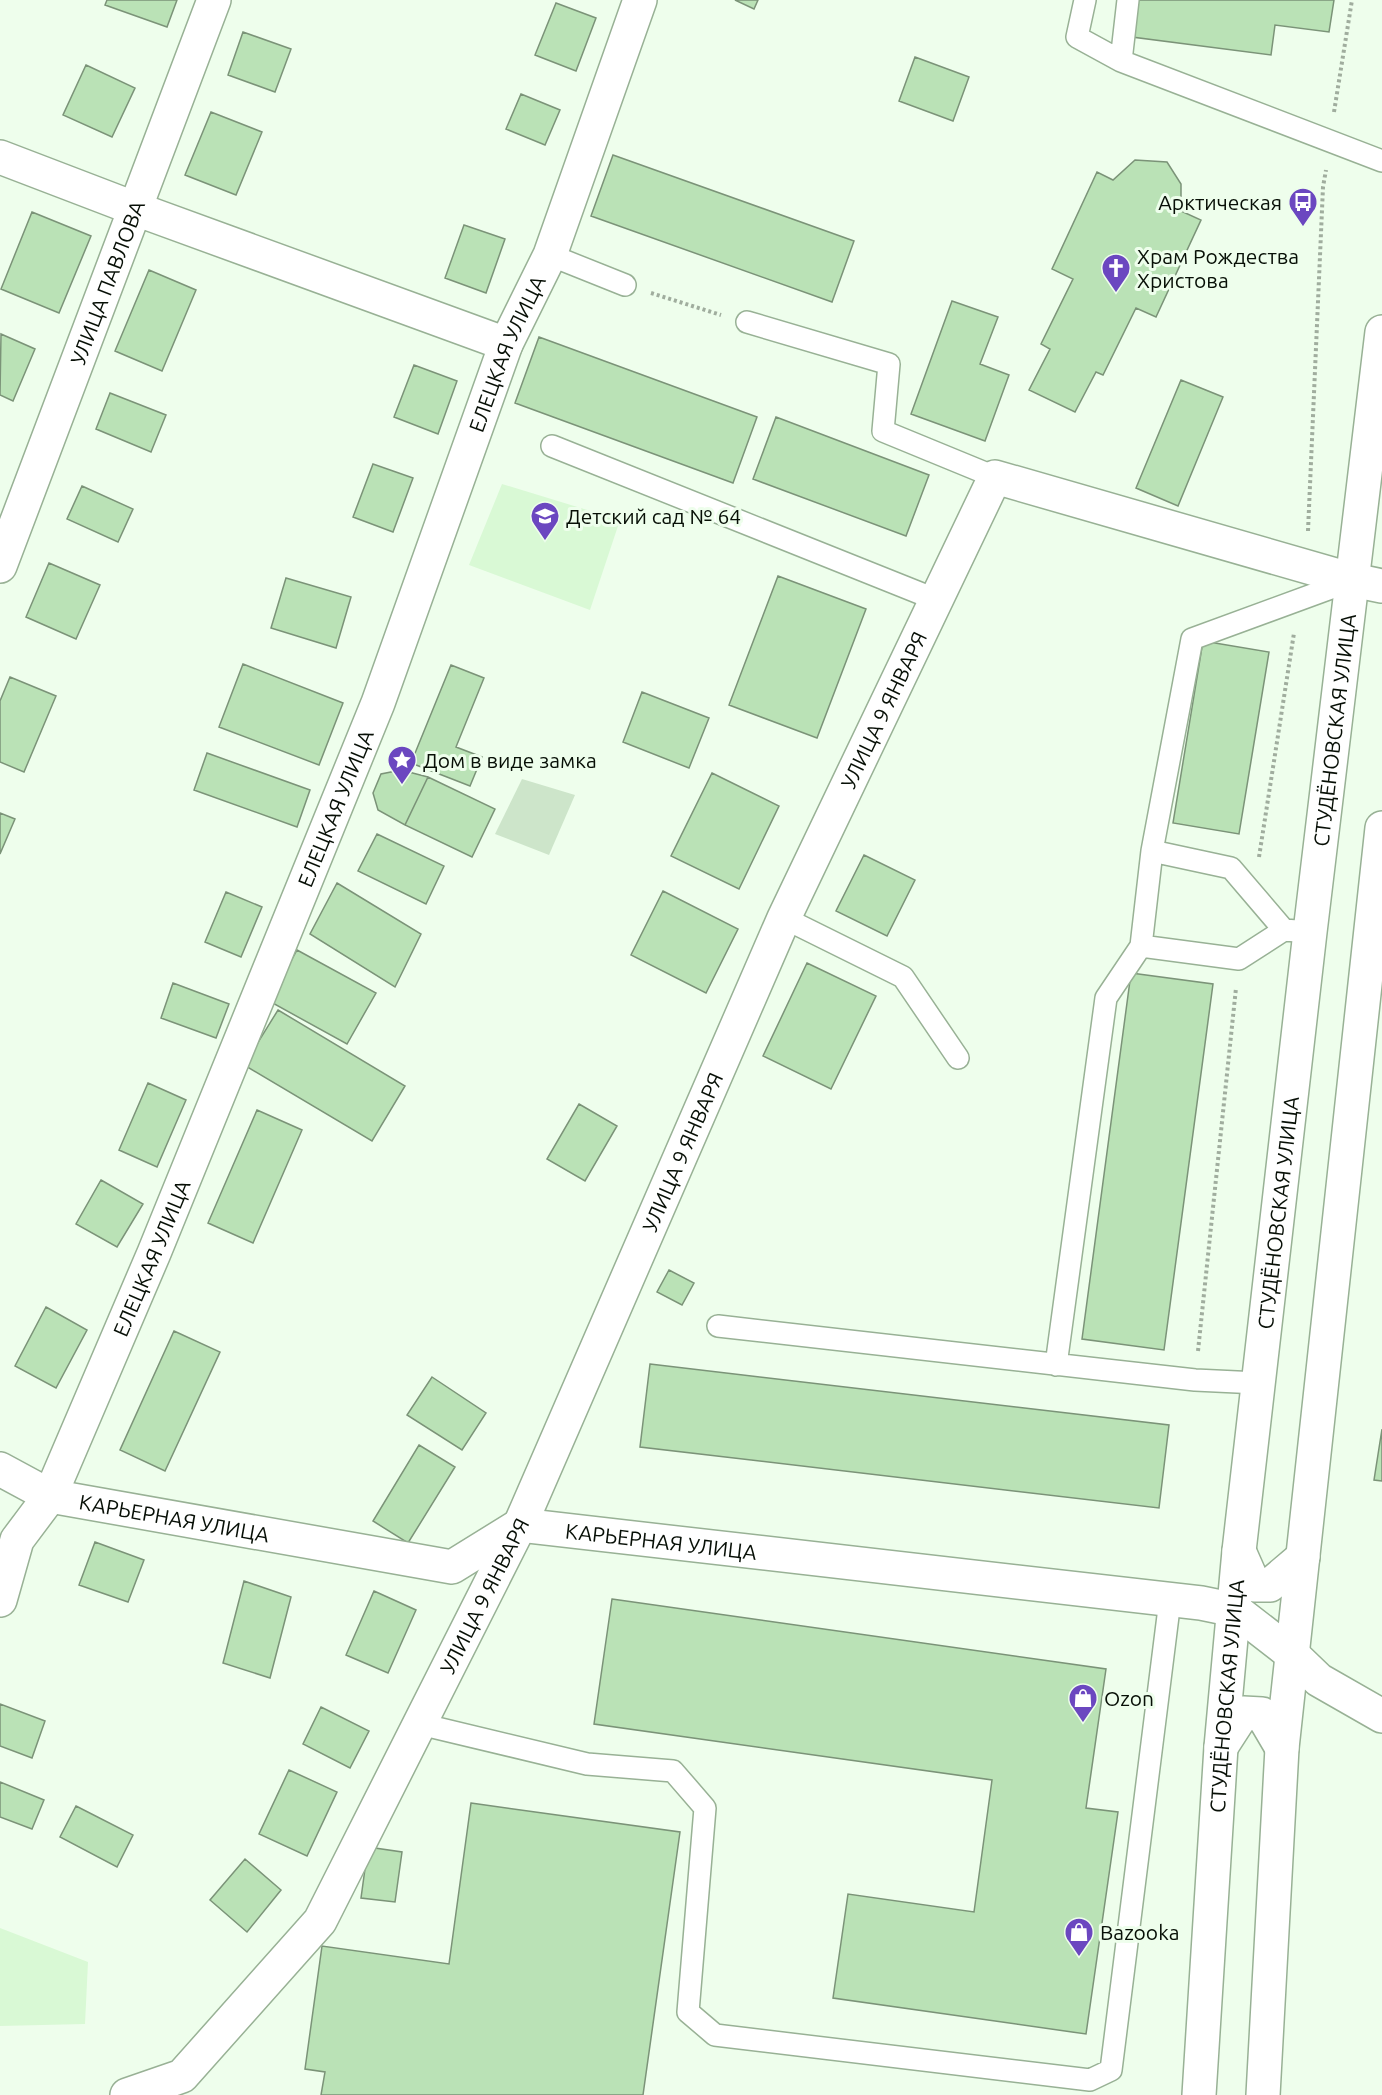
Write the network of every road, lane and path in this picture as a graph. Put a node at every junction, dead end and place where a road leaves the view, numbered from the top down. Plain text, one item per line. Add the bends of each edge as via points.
1 (214, 0) edge
2 (640, 0) edge
3 (1085, 0) edge
4 (1128, 0) edge
5 (1352, 0) edge
6 (1121, 61) junction
7 (1330, 140) junction
8 (0, 157) edge
9 (1382, 160) edge
10 (1323, 187) dead end
11 (136, 209) junction
12 (550, 255) junction
13 (625, 285) joint
14 (747, 322) joint
15 (1382, 332) edge
16 (506, 344) junction
17 (552, 446) dead end
18 (995, 477) junction
19 (0, 566) edge
20 (1368, 583) edge
21 (937, 600) junction
22 (1382, 828) edge
23 (1152, 851) junction
24 (784, 918) junction
25 (1297, 931) junction
26 (1141, 946) junction
27 (1239, 959) junction
28 (958, 1058) dead end
29 (718, 1326) dead end
30 (1056, 1365) junction
31 (1195, 1380) junction
32 (1258, 1383) junction
33 (0, 1469) edge
34 (50, 1496) junction
35 (520, 1525) junction
36 (1239, 1551) junction
37 (1303, 1557) junction
38 (0, 1600) edge
39 (1170, 1600) junction
40 (1234, 1610) junction
41 (1293, 1655) junction
42 (1382, 1716) edge
43 (420, 1724) junction
44 (1221, 1747) junction
45 (1282, 1748) junction
46 (127, 2095) edge
47 (1199, 2095) edge
48 (1263, 2095) edge

1 - 11 street, УЛИЦА ПАВЛОВА
2 - 12 street, ЕЛЕЦКАЯ УЛИЦА
3 - 6 lane via 1077,37
4 - 6 lane
5 - 7 path
6 - 7 lane
7 - 9 lane
7 - 10 path
8 - 11 street
11 - 16 street
11 - 19 street, УЛИЦА ПАВЛОВА
12 - 13 lane
12 - 16 street, ЕЛЕЦКАЯ УЛИЦА
13 - 14 path
14 - 18 lane via 889,364 883,431
15 - 20 street, СТУДЁНОВСКАЯ УЛИЦА
16 - 34 street, ЕЛЕЦКАЯ УЛИЦА via 378,703 154,1253
17 - 21 lane
18 - 20 street
18 - 21 street, УЛИЦА 9 ЯНВАРЯ
20 - 23 lane via 1192,639
20 - 25 street, СТУДЁНОВСКАЯ УЛИЦА
21 - 24 street, УЛИЦА 9 ЯНВАРЯ
22 - 37 street
23 - 25 lane via 1231,868
23 - 26 lane
24 - 28 lane via 903,977
24 - 35 street, УЛИЦА 9 ЯНВАРЯ
25 - 27 lane
25 - 32 street, СТУДЁНОВСКАЯ УЛИЦА
26 - 27 lane
26 - 30 lane via 1106,998
27 - 31 path
29 - 30 lane
30 - 31 lane
31 - 32 lane
32 - 36 street, СТУДЁНОВСКАЯ УЛИЦА
33 - 34 street, КАРЬЕРНАЯ УЛИЦА
34 - 35 street, КАРЬЕРНАЯ УЛИЦА via 453,1567
34 - 38 street, ЕЛЕЦКАЯ УЛИЦА via 17,1540
35 - 39 street, КАРЬЕРНАЯ УЛИЦА
35 - 43 street, УЛИЦА 9 ЯНВАРЯ
36 - 37 street via 1254,1585 1270,1585
36 - 40 street, СТУДЁНОВСКАЯ УЛИЦА
37 - 41 street
39 - 40 street, КАРЬЕРНАЯ УЛИЦА
39 - 43 lane via 1111,2070 1090,2080 715,2035 688,2012 705,1808 673,1771 587,1764
40 - 41 street, КАРЬЕРНАЯ УЛИЦА
40 - 44 street, СТУДЁНОВСКАЯ УЛИЦА
41 - 42 street, КАРЬЕРНАЯ УЛИЦА via 1319,1680
41 - 45 street
43 - 46 street, УЛИЦА 9 ЯНВАРЯ via 320,1921 182,2076
44 - 45 street via 1243,1713 1262,1714
44 - 47 street, СТУДЁНОВСКАЯ УЛИЦА
45 - 48 street

